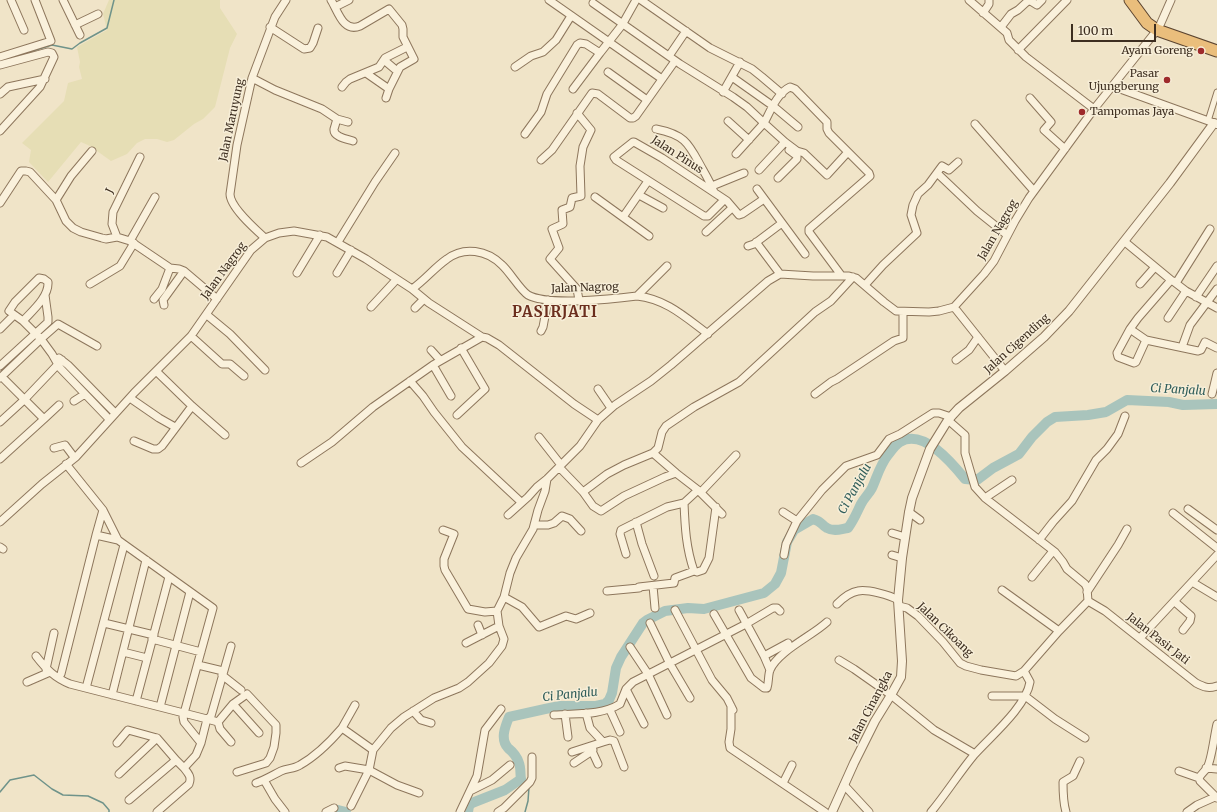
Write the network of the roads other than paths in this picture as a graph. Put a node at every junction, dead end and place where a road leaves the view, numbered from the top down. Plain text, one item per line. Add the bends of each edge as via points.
1 (11, 0) edge
2 (35, 0) edge
3 (63, 0) edge
4 (286, 0) edge
5 (331, 0) edge
6 (349, 0) edge
7 (549, 0) edge
8 (636, 0) edge
9 (641, 0) edge
10 (969, 0) edge
11 (989, 0) edge
12 (1042, 0) edge
13 (1067, 0) edge
14 (1130, 0) edge
15 (1136, 0) edge
16 (1172, 0) edge
17 (593, 3) dead end
18 (335, 7) junction
19 (983, 13) junction
20 (98, 14) dead end
21 (571, 16) junction
22 (75, 24) junction
23 (622, 24) junction
24 (1158, 27) junction
25 (270, 28) junction
26 (318, 28) dead end
27 (1000, 28) junction
28 (24, 30) dead end
29 (686, 31) junction
30 (80, 35) dead end
31 (608, 42) junction
32 (1217, 45) edge
33 (407, 47) junction
34 (1018, 50) junction
35 (1217, 51) edge
36 (600, 53) junction
37 (669, 56) junction
38 (0, 57) edge
39 (384, 60) junction
40 (675, 61) junction
41 (740, 62) junction
42 (0, 65) edge
43 (515, 67) dead end
44 (397, 71) junction
45 (608, 72) dead end
46 (366, 73) junction
47 (732, 77) junction
48 (252, 78) junction
49 (45, 79) junction
50 (662, 79) junction
51 (1112, 86) junction
52 (342, 87) dead end
53 (389, 89) junction
54 (573, 89) dead end
55 (723, 92) junction
56 (1217, 92) edge
57 (0, 94) edge
58 (782, 94) junction
59 (386, 98) dead end
60 (1030, 98) dead end
61 (647, 100) junction
62 (773, 106) junction
63 (1094, 109) junction
64 (577, 114) junction
65 (337, 119) junction
66 (728, 121) dead end
67 (3, 122) edge
68 (348, 122) dead end
69 (764, 123) junction
70 (1213, 123) edge
71 (975, 124) dead end
72 (798, 127) dead end
73 (656, 129) dead end
74 (0, 131) edge
75 (525, 134) dead end
76 (749, 140) junction
77 (353, 141) dead end
78 (784, 143) junction
79 (1065, 149) junction
80 (92, 151) dead end
81 (848, 152) junction
82 (395, 153) dead end
83 (736, 154) dead end
84 (140, 157) dead end
85 (541, 160) dead end
86 (958, 162) dead end
87 (759, 170) dead end
88 (744, 173) dead end
89 (937, 173) junction
90 (778, 178) dead end
91 (648, 181) junction
92 (713, 189) junction
93 (757, 189) dead end
94 (1034, 191) junction
95 (639, 194) junction
96 (155, 197) dead end
97 (595, 197) dead end
98 (764, 199) junction
99 (56, 200) junction
100 (724, 200) junction
101 (0, 203) edge
102 (662, 208) dead end
103 (732, 208) junction
104 (624, 217) junction
105 (782, 223) junction
106 (1210, 229) dead end
107 (706, 232) dead end
108 (320, 235) junction
109 (1007, 235) junction
110 (649, 236) dead end
111 (117, 237) junction
112 (265, 238) junction
113 (132, 242) junction
114 (338, 242) junction
115 (756, 242) junction
116 (1125, 242) junction
117 (748, 246) dead end
118 (351, 250) junction
119 (805, 254) dead end
120 (667, 266) dead end
121 (1217, 266) edge
122 (1155, 267) junction
123 (170, 268) junction
124 (184, 271) junction
125 (297, 273) dead end
126 (337, 273) dead end
127 (780, 274) junction
128 (841, 275) junction
129 (853, 277) junction
130 (396, 280) junction
131 (1174, 282) junction
132 (90, 284) dead end
133 (1140, 284) dead end
134 (865, 285) junction
135 (412, 289) junction
136 (1217, 289) edge
137 (1186, 291) junction
138 (45, 295) junction
139 (637, 296) junction
140 (1196, 297) junction
141 (217, 299) junction
142 (424, 299) junction
143 (154, 300) dead end
144 (548, 300) junction
145 (578, 300) junction
146 (1207, 302) junction
147 (164, 305) dead end
148 (371, 307) dead end
149 (954, 307) junction
150 (415, 308) dead end
151 (1217, 308) edge
152 (903, 312) junction
153 (14, 315) junction
154 (207, 315) junction
155 (1168, 318) dead end
156 (22, 321) junction
157 (0, 329) edge
158 (1130, 329) junction
159 (542, 331) dead end
160 (708, 334) junction
161 (38, 336) junction
162 (191, 336) junction
163 (482, 337) junction
164 (978, 337) junction
165 (1146, 340) junction
166 (97, 346) dead end
167 (1182, 347) junction
168 (461, 348) junction
169 (1217, 348) edge
170 (431, 350) dead end
171 (440, 360) junction
172 (956, 360) dead end
173 (60, 362) junction
174 (433, 365) junction
175 (0, 366) edge
176 (265, 370) dead end
177 (156, 371) junction
178 (1005, 371) junction
179 (1217, 373) edge
180 (244, 376) dead end
181 (1, 378) edge
182 (410, 381) junction
183 (598, 389) dead end
184 (85, 394) junction
185 (815, 394) dead end
186 (1212, 394) dead end
187 (451, 396) dead end
188 (130, 398) junction
189 (24, 400) junction
190 (74, 400) dead end
191 (59, 405) dead end
192 (192, 406) junction
193 (611, 408) junction
194 (115, 413) junction
195 (457, 415) dead end
196 (1125, 416) dead end
197 (949, 418) junction
198 (44, 419) junction
199 (109, 419) junction
200 (598, 420) junction
201 (0, 422) edge
202 (175, 427) junction
203 (225, 435) dead end
204 (539, 437) dead end
205 (134, 441) dead end
206 (54, 448) dead end
207 (653, 453) junction
208 (736, 456) dead end
209 (74, 458) junction
210 (0, 459) edge
211 (301, 463) dead end
212 (66, 464) junction
213 (560, 466) junction
214 (676, 473) junction
215 (547, 479) junction
216 (1012, 480) dead end
217 (537, 486) junction
218 (699, 491) junction
219 (545, 492) junction
220 (583, 492) junction
221 (985, 498) junction
222 (522, 502) junction
223 (684, 503) junction
224 (716, 507) junction
225 (1188, 509) dead end
226 (103, 510) junction
227 (782, 512) dead end
228 (909, 512) junction
229 (1173, 513) dead end
230 (722, 514) dead end
231 (508, 516) dead end
232 (920, 520) dead end
233 (798, 521) junction
234 (0, 522) edge
235 (636, 522) junction
236 (534, 525) junction
237 (1127, 529) dead end
238 (443, 530) dead end
239 (1217, 530) edge
240 (581, 531) dead end
241 (892, 533) dead end
242 (96, 535) junction
243 (905, 537) junction
244 (1039, 540) junction
245 (121, 542) junction
246 (1217, 548) edge
247 (1054, 552) junction
248 (626, 554) dead end
249 (784, 555) dead end
250 (892, 555) dead end
251 (902, 558) junction
252 (1215, 559) edge
253 (146, 560) junction
254 (694, 571) junction
255 (654, 576) dead end
256 (169, 577) junction
257 (1032, 577) dead end
258 (1192, 582) junction
259 (653, 586) junction
260 (1002, 590) dead end
261 (607, 591) dead end
262 (190, 592) junction
263 (1087, 592) junction
264 (504, 597) junction
265 (1217, 597) edge
266 (1088, 601) junction
267 (1175, 602) junction
268 (898, 603) junction
269 (837, 604) dead end
270 (655, 608) dead end
271 (675, 610) dead end
272 (739, 610) dead end
273 (498, 611) junction
274 (780, 611) dead end
275 (590, 613) dead end
276 (714, 614) dead end
277 (827, 622) dead end
278 (104, 623) junction
279 (650, 623) dead end
280 (746, 624) junction
281 (478, 625) dead end
282 (500, 626) junction
283 (129, 629) junction
284 (1183, 630) dead end
285 (1058, 631) junction
286 (54, 633) dead end
287 (482, 635) junction
288 (725, 635) junction
289 (153, 637) junction
290 (1140, 638) junction
291 (466, 643) dead end
292 (788, 643) dead end
293 (176, 645) junction
294 (231, 646) dead end
295 (630, 646) dead end
296 (695, 651) junction
297 (123, 652) junction
298 (202, 652) junction
299 (36, 656) dead end
300 (764, 656) junction
301 (147, 658) junction
302 (839, 660) dead end
303 (670, 664) junction
304 (198, 665) junction
305 (48, 670) junction
306 (770, 670) junction
307 (1024, 672) junction
308 (223, 673) junction
309 (61, 674) dead end
310 (648, 674) junction
311 (27, 682) dead end
312 (1217, 686) edge
313 (86, 688) junction
314 (626, 689) junction
315 (241, 690) dead end
316 (112, 695) junction
317 (891, 695) junction
318 (992, 696) dead end
319 (1025, 696) junction
320 (690, 698) dead end
321 (136, 701) junction
322 (233, 704) junction
323 (354, 706) dead end
324 (160, 707) junction
325 (501, 710) dead end
326 (610, 710) junction
327 (413, 711) junction
328 (184, 713) junction
329 (586, 713) junction
330 (565, 714) junction
331 (667, 714) dead end
332 (554, 716) dead end
333 (207, 719) junction
334 (218, 722) junction
335 (431, 724) dead end
336 (644, 724) dead end
337 (1217, 726) edge
338 (342, 728) junction
339 (259, 732) dead end
340 (620, 732) dead end
341 (568, 737) dead end
342 (157, 738) junction
343 (1085, 738) dead end
344 (231, 742) dead end
345 (603, 742) junction
346 (117, 743) dead end
347 (201, 743) junction
348 (592, 748) junction
349 (373, 750) junction
350 (572, 752) dead end
351 (975, 754) junction
352 (532, 757) dead end
353 (176, 760) junction
354 (1080, 760) dead end
355 (574, 763) dead end
356 (598, 764) dead end
357 (510, 765) dead end
358 (792, 765) dead end
359 (624, 767) dead end
360 (184, 768) junction
361 (339, 768) dead end
362 (1206, 768) junction
363 (369, 770) junction
364 (1217, 770) edge
365 (1179, 771) dead end
366 (237, 772) dead end
367 (119, 774) dead end
368 (1199, 778) junction
369 (264, 780) junction
370 (256, 783) dead end
371 (783, 783) junction
372 (844, 785) junction
373 (472, 790) junction
374 (419, 793) dead end
375 (1216, 798) edge
376 (130, 800) dead end
377 (352, 806) dead end
378 (334, 808) dead end
379 (501, 810) edge
380 (157, 812) edge
381 (285, 812) edge
382 (326, 812) edge
383 (460, 812) edge
384 (511, 812) edge
385 (825, 812) edge
386 (832, 812) edge
387 (869, 812) edge
388 (931, 812) edge
389 (1066, 812) edge
390 (1187, 812) edge

1 - 28 street
2 - 38 street via 52,40
3 - 22 street
4 - 25 street, Jalan Maruyung
5 - 18 street
6 - 18 street
7 - 21 street
8 - 23 street
9 - 29 street
10 - 19 street
11 - 19 street
12 - 27 street via 1037,5 1029,0 1011,14
13 - 34 street
14 - 24 highway via 1147,23
15 - 24 highway
16 - 24 street, Jalan Nagrog
17 - 23 street
18 - 33 street via 342,22 353,28 390,9 403,29
19 - 27 street
20 - 22 street
21 - 31 street
21 - 43 street via 556,40 543,52 531,56
22 - 30 street
23 - 31 street
23 - 37 street
24 - 32 highway
24 - 35 highway
24 - 51 street, Jalan Nagrog
25 - 26 street via 304,49 310,48 314,43
25 - 48 street, Jalan Maruyung
27 - 34 street via 1007,33 1009,40
29 - 37 street
29 - 41 street via 710,48
31 - 36 street
31 - 50 street
33 - 39 street
33 - 44 street via 414,59
34 - 63 street
36 - 54 street
36 - 75 street via 586,44 577,45 547,94 541,112
37 - 40 street
39 - 44 street
39 - 46 street via 378,68
40 - 50 street
40 - 55 street
41 - 47 street
41 - 58 street
42 - 49 street via 48,52 54,59
44 - 53 street
45 - 61 street
46 - 52 street via 350,78
46 - 53 street
47 - 55 street
47 - 62 street
48 - 65 street via 322,109
48 - 112 street, Jalan Maruyung via 237,145 230,198
49 - 57 street via 8,87
49 - 67 street via 36,92
50 - 61 street
51 - 63 street, Jalan Nagrog
51 - 70 street
53 - 59 street
55 - 69 street via 747,107
56 - 70 street
58 - 62 street
58 - 81 street via 788,88 795,89 828,122 829,133
60 - 79 street via 1050,122 1044,130
61 - 64 street via 636,116 630,118 592,92
62 - 69 street
62 - 72 street
63 - 79 street, Jalan Nagrog
64 - 85 street via 552,150
64 - 145 street via 591,130 580,166 581,196 572,198 570,207 562,210 563,224 552,229 559,248 550,259 577,289
65 - 68 street
65 - 77 street via 335,133
66 - 76 street
67 - 74 street
69 - 76 street
69 - 78 street
70 - 116 street, Jalan Cigending
71 - 94 street
73 - 92 street via 671,132 692,149
76 - 83 street
78 - 81 street via 804,153 826,175
78 - 87 street
78 - 90 street via 797,158
79 - 94 street, Jalan Nagrog
80 - 99 street via 71,176
81 - 128 street via 870,176 809,230
82 - 114 street
84 - 111 street, J via 112,212 112,224
86 - 89 street via 949,170 942,166
88 - 92 street
89 - 109 street
89 - 134 street via 918,194 913,205 911,215 917,233
91 - 92 street, Jalan Pinus via 614,159 616,154 632,142 650,150
91 - 95 street
91 - 100 street via 704,216 708,216
92 - 100 street, Jalan Pinus
93 - 98 street
94 - 109 street, Jalan Nagrog
95 - 102 street
95 - 104 street
96 - 113 street
97 - 104 street
98 - 103 street via 740,216
98 - 105 street
99 - 101 street via 30,172 24,170
99 - 111 street via 66,221 79,231 106,239
100 - 103 street, Jalan Pinus
103 - 107 street
104 - 110 street
105 - 115 street
105 - 119 street
106 - 131 street
108 - 112 street, Jalan Nagrog via 294,231 272,234
108 - 114 street, Jalan Nagrog
108 - 125 street
109 - 149 street, Jalan Nagrog via 994,261
111 - 113 street
112 - 141 street, Jalan Nagrog via 252,250
113 - 123 street
113 - 132 street via 120,266
114 - 118 street, Jalan Nagrog
115 - 117 street
115 - 127 street
116 - 122 street
116 - 178 street, Jalan Cigending via 1069,311
118 - 126 street
118 - 130 street, Jalan Nagrog
120 - 139 street
121 - 140 street
122 - 131 street
122 - 133 street
123 - 124 street
123 - 143 street via 162,290
124 - 141 street
124 - 147 street via 163,300
127 - 128 street
127 - 160 street via 768,281
128 - 129 street
129 - 134 street
129 - 207 street via 831,301 815,312 738,382 666,426 658,448
130 - 135 street, Jalan Nagrog
130 - 148 street
131 - 137 street
131 - 158 street
134 - 152 street via 894,310
135 - 142 street
135 - 144 street, Jalan Nagrog via 449,258 472,251 485,253 494,258 526,294
136 - 146 street
137 - 140 street
137 - 155 street
138 - 153 street via 48,282 39,278 10,308 9,311
138 - 156 street
138 - 161 street via 48,322
139 - 145 street, Jalan Nagrog
139 - 160 street, Jalan Nagrog via 666,304
140 - 146 street
141 - 154 street, Jalan Nagrog
142 - 150 street
142 - 163 street
144 - 145 street, Jalan Nagrog
144 - 159 street
146 - 151 street
146 - 167 street via 1190,325
149 - 152 street via 939,311
149 - 164 street
152 - 185 street via 903,338 894,341
153 - 156 street
153 - 157 street
154 - 162 street, Jalan Nagrog
154 - 176 street via 230,334
156 - 161 street
158 - 165 street
158 - 165 street via 1117,353 1118,357 1132,363 1136,362
160 - 193 street via 651,381
161 - 166 street via 58,324
161 - 173 street
161 - 175 street
161 - 181 street
162 - 177 street, Jalan Nagrog
162 - 180 street via 222,364 230,364
163 - 168 street
163 - 200 street via 498,345
164 - 172 street via 969,350
164 - 178 street
165 - 167 street
167 - 169 street via 1200,350 1205,342
168 - 171 street
168 - 195 street via 485,389
170 - 171 street
171 - 174 street
173 - 184 street
173 - 189 street
173 - 194 street via 68,365
174 - 182 street
174 - 187 street
177 - 188 street, Jalan Nagrog
177 - 192 street
178 - 197 street, Jalan Cigending
179 - 186 street
181 - 189 street
182 - 211 street
182 - 222 street via 462,447
183 - 193 street
184 - 190 street
184 - 199 street
188 - 194 street, Jalan Nagrog
188 - 202 street
189 - 198 street
189 - 201 street
191 - 198 street
192 - 202 street
192 - 203 street
193 - 200 street
194 - 199 street, Jalan Nagrog
196 - 244 street via 1118,434 1096,460 1072,502
197 - 221 street via 965,435 965,453 971,475 975,487
197 - 228 street, Jalan Cigending via 931,447 919,476
197 - 233 street via 933,413 889,439 877,455 846,466 822,490
198 - 210 street
199 - 209 street, Jalan Nagrog
200 - 213 street via 580,446
202 - 205 street via 158,449
204 - 213 street
206 - 209 street via 65,445
207 - 214 street
207 - 220 street via 607,474
208 - 218 street
209 - 212 street, Jalan Nagrog
212 - 226 street
212 - 234 street, Jalan Nagrog
213 - 215 street
213 - 220 street
214 - 218 street
214 - 220 street via 624,496 602,511 594,506
215 - 217 street
215 - 219 street
216 - 221 street
217 - 219 street
217 - 222 street
218 - 223 street
218 - 224 street
219 - 236 street
221 - 244 street
222 - 231 street
223 - 235 street via 668,507
223 - 254 street via 686,538
224 - 230 street
224 - 254 street via 709,558 703,570
225 - 239 street
226 - 242 street
226 - 245 street
227 - 233 street
228 - 232 street
228 - 243 street, Jalan Cigending
229 - 246 street
233 - 249 street via 786,544
235 - 248 street via 620,532
235 - 255 street
236 - 240 street via 548,525 562,516 570,519
236 - 264 street via 511,570
237 - 263 street
238 - 273 street via 454,534 444,559 444,568 468,609
241 - 243 street
242 - 245 street
242 - 309 street
243 - 251 street, Jalan Cigending
244 - 247 street
245 - 253 street
245 - 278 street
247 - 257 street
247 - 263 street via 1067,569 1084,584
250 - 251 street
251 - 268 street, Jalan Cigending
252 - 258 street
253 - 256 street
253 - 283 street
254 - 259 street via 675,578 674,583
256 - 262 street
256 - 289 street
258 - 265 street
258 - 267 street
259 - 261 street
259 - 270 street
260 - 285 street
262 - 293 street
262 - 298 street via 213,608
263 - 266 street
264 - 273 street
264 - 275 street via 522,607 539,627 566,616 576,619
266 - 285 street
266 - 290 street, Jalan Pasir Jati
267 - 284 street via 1191,616
267 - 290 street
268 - 269 street, Jalan Cikoang via 885,595 860,590
268 - 307 street, Jalan Cikoang via 918,616 960,663 1016,676
268 - 317 street, Jalan Cinangka via 902,670
271 - 296 street
272 - 280 street
273 - 282 street
274 - 280 street via 773,608
276 - 288 street
277 - 306 street via 818,631 787,651
278 - 283 street
278 - 313 street
279 - 303 street
280 - 288 street
280 - 300 street
281 - 287 street
282 - 287 street
282 - 327 street via 504,638 502,646 489,663 464,686 434,698
283 - 289 street
283 - 297 street
285 - 307 street
286 - 305 street
287 - 291 street
288 - 296 street
288 - 306 street via 751,678 764,688 768,685
289 - 293 street
289 - 301 street
290 - 312 street, Jalan Pasir Jati via 1196,683 1211,688
292 - 300 street
293 - 298 street
293 - 324 street
294 - 308 street
295 - 310 street
296 - 303 street
296 - 371 street via 731,706 730,745 734,751
297 - 301 street
297 - 316 street
298 - 304 street
299 - 305 street
300 - 306 street
301 - 321 street
302 - 317 street
303 - 310 street
303 - 320 street
304 - 308 street
304 - 328 street
305 - 311 street
305 - 313 street via 64,682
307 - 319 street via 1030,682
308 - 315 street
308 - 333 street via 211,716
310 - 314 street
310 - 331 street
313 - 316 street
314 - 326 street via 620,704
314 - 336 street
316 - 321 street
317 - 351 street via 934,730
317 - 372 street, Jalan Cinangka via 875,721
318 - 319 street
319 - 343 street
319 - 351 street via 1009,719
321 - 324 street
322 - 334 street
322 - 339 street
322 - 366 street via 247,694 276,725 274,747 268,761
323 - 338 street
324 - 328 street
325 - 373 street via 485,730
326 - 329 street
326 - 340 street
327 - 335 street via 421,720
327 - 349 street via 391,728
328 - 333 street
328 - 347 street via 184,722
329 - 330 street
329 - 345 street via 590,728
330 - 332 street
330 - 341 street
333 - 334 street
333 - 347 street
334 - 344 street via 220,729
337 - 362 street
338 - 349 street
338 - 369 street via 306,762
342 - 346 street via 128,730
342 - 353 street
342 - 367 street
345 - 348 street
345 - 359 street via 614,741
347 - 360 street via 196,755
348 - 350 street
348 - 355 street
348 - 356 street
349 - 363 street
351 - 388 street
352 - 379 street via 530,782
353 - 360 street
353 - 376 street
354 - 389 street via 1073,776 1063,782 1063,803
357 - 373 street via 492,780
358 - 371 street
360 - 380 street via 190,775 189,784
361 - 363 street via 345,766
362 - 364 street
362 - 368 street
363 - 374 street
363 - 377 street
365 - 368 street
368 - 375 street
369 - 370 street
369 - 381 street
371 - 385 street
372 - 386 street, Jalan Cinangka
372 - 387 street
373 - 383 street
375 - 390 street
378 - 382 street
379 - 384 street

